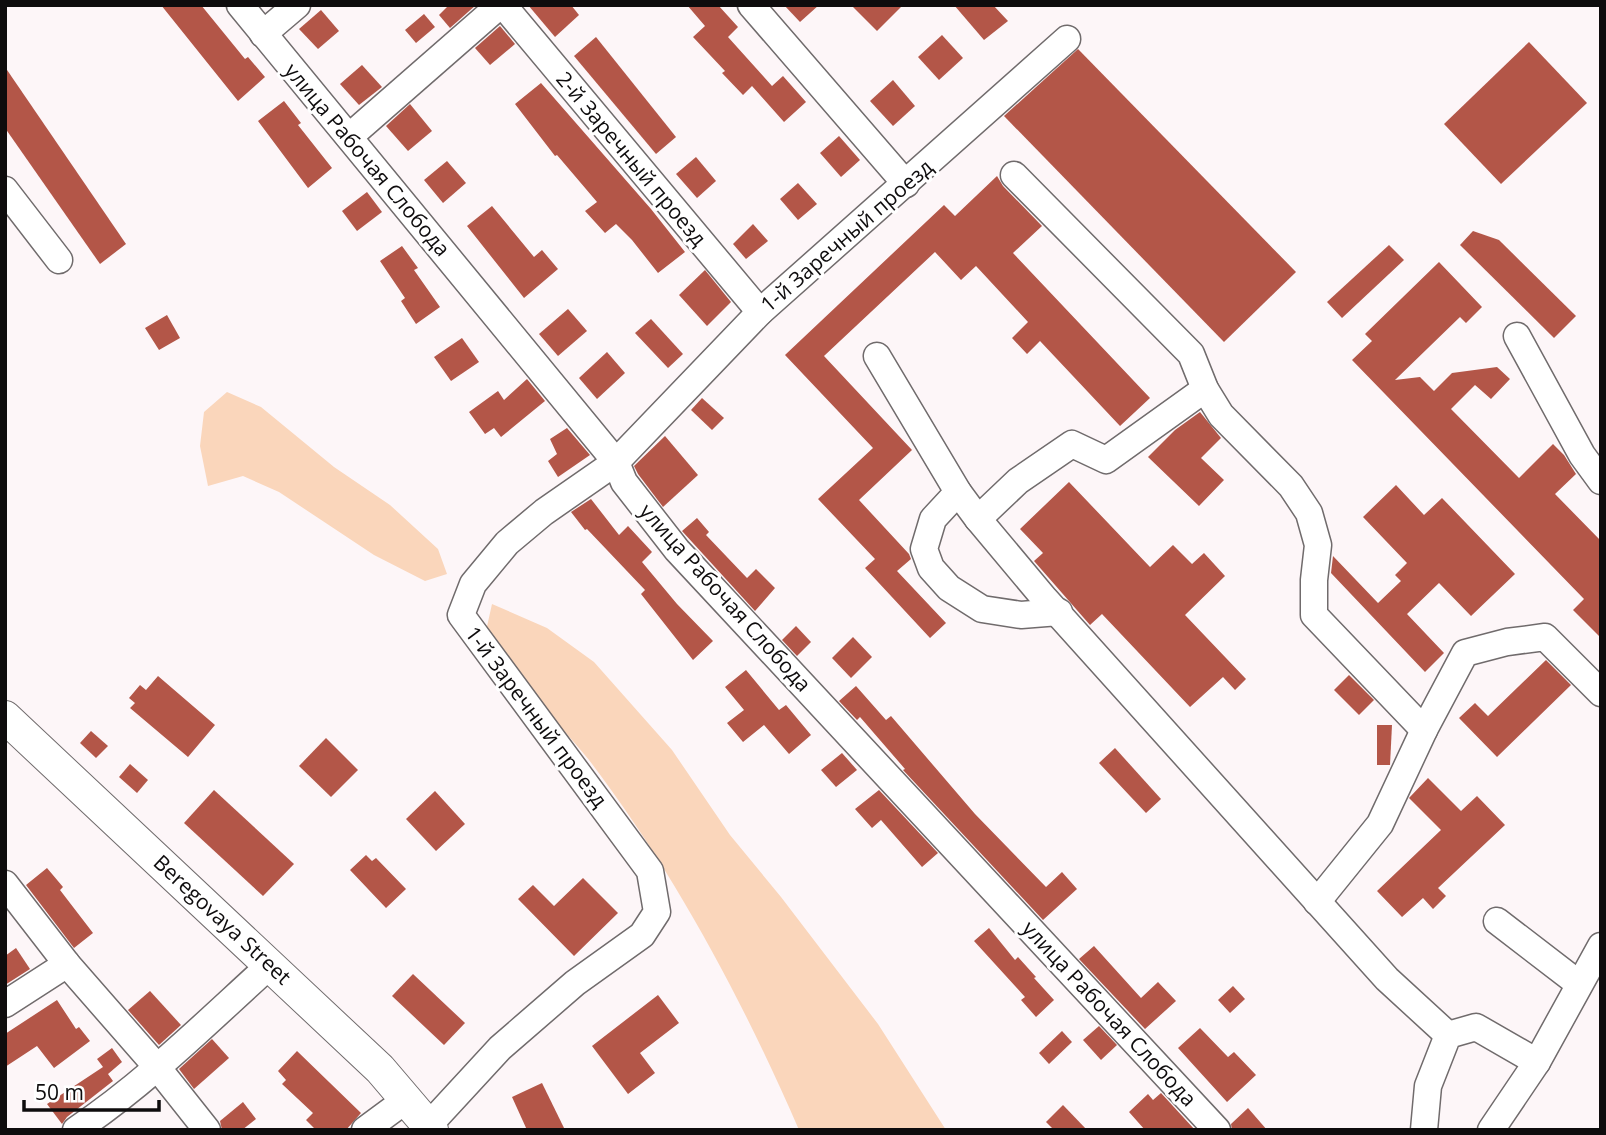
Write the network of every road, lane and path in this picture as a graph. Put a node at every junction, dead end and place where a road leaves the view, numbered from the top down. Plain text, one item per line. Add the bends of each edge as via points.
1 (240, 5) edge
2 (297, 5) edge
3 (501, 5) edge
4 (751, 5) edge
5 (263, 34) junction
6 (1067, 39) dead end
7 (349, 137) junction
8 (1014, 175) dead end
9 (906, 184) junction
10 (5, 190) edge
11 (59, 260) dead end
12 (760, 312) junction
13 (1517, 337) dead end
14 (877, 356) dead end
15 (1205, 389) junction
16 (616, 462) junction
17 (1601, 481) edge
18 (958, 492) junction
19 (978, 519) junction
20 (1059, 612) junction
21 (1601, 693) edge
22 (5, 717) edge
23 (1424, 730) junction
24 (5, 884) edge
25 (1317, 902) junction
26 (1497, 921) dead end
27 (1601, 946) edge
28 (67, 964) junction
29 (270, 965) junction
30 (1579, 984) junction
31 (5, 1004) edge
32 (1448, 1035) junction
33 (1537, 1062) junction
34 (157, 1067) junction
35 (407, 1099) junction
36 (430, 1127) edge
37 (76, 1130) edge
38 (207, 1130) edge
39 (365, 1130) edge
40 (1217, 1130) edge
41 (1424, 1130) edge
42 (1491, 1130) edge

1 - 5 street, улица Рабочая Слобода
2 - 5 street
3 - 7 street
3 - 12 street, 2-й Заречный проезд
4 - 9 street
5 - 7 street, улица Рабочая Слобода
6 - 9 street, 1-й Заречный проезд
7 - 16 street, улица Рабочая Слобода
8 - 15 street via 1191,354
9 - 12 street, 1-й Заречный проезд
10 - 11 street
12 - 16 street, 1-й Заречный проезд
13 - 17 street
14 - 18 street
15 - 19 street via 1107,460 1072,444 1018,481
15 - 23 street via 1221,415 1291,486 1309,513 1318,545 1314,615
16 - 36 street, 1-й Заречный проезд via 507,543 473,584 461,615 650,871 657,912 642,935 575,983 500,1048
16 - 40 street, улица Рабочая Слобода via 624,482 677,550
18 - 19 street
18 - 20 street via 933,519 924,549 931,568 949,588 982,609 1021,615
19 - 20 street
20 - 25 street
21 - 23 street via 1545,637 1507,642 1465,653
22 - 29 main road, Beregovaya Street
23 - 25 street via 1380,824
24 - 28 street
25 - 32 street via 1387,979
26 - 30 street
27 - 30 street
28 - 31 street
28 - 34 street
29 - 34 street
29 - 35 main road, Beregovaya Street
30 - 33 street
32 - 33 street via 1476,1027
32 - 41 street via 1428,1086
33 - 42 street
34 - 37 street
34 - 38 street
35 - 36 main road, Beregovaya Street
35 - 39 street

